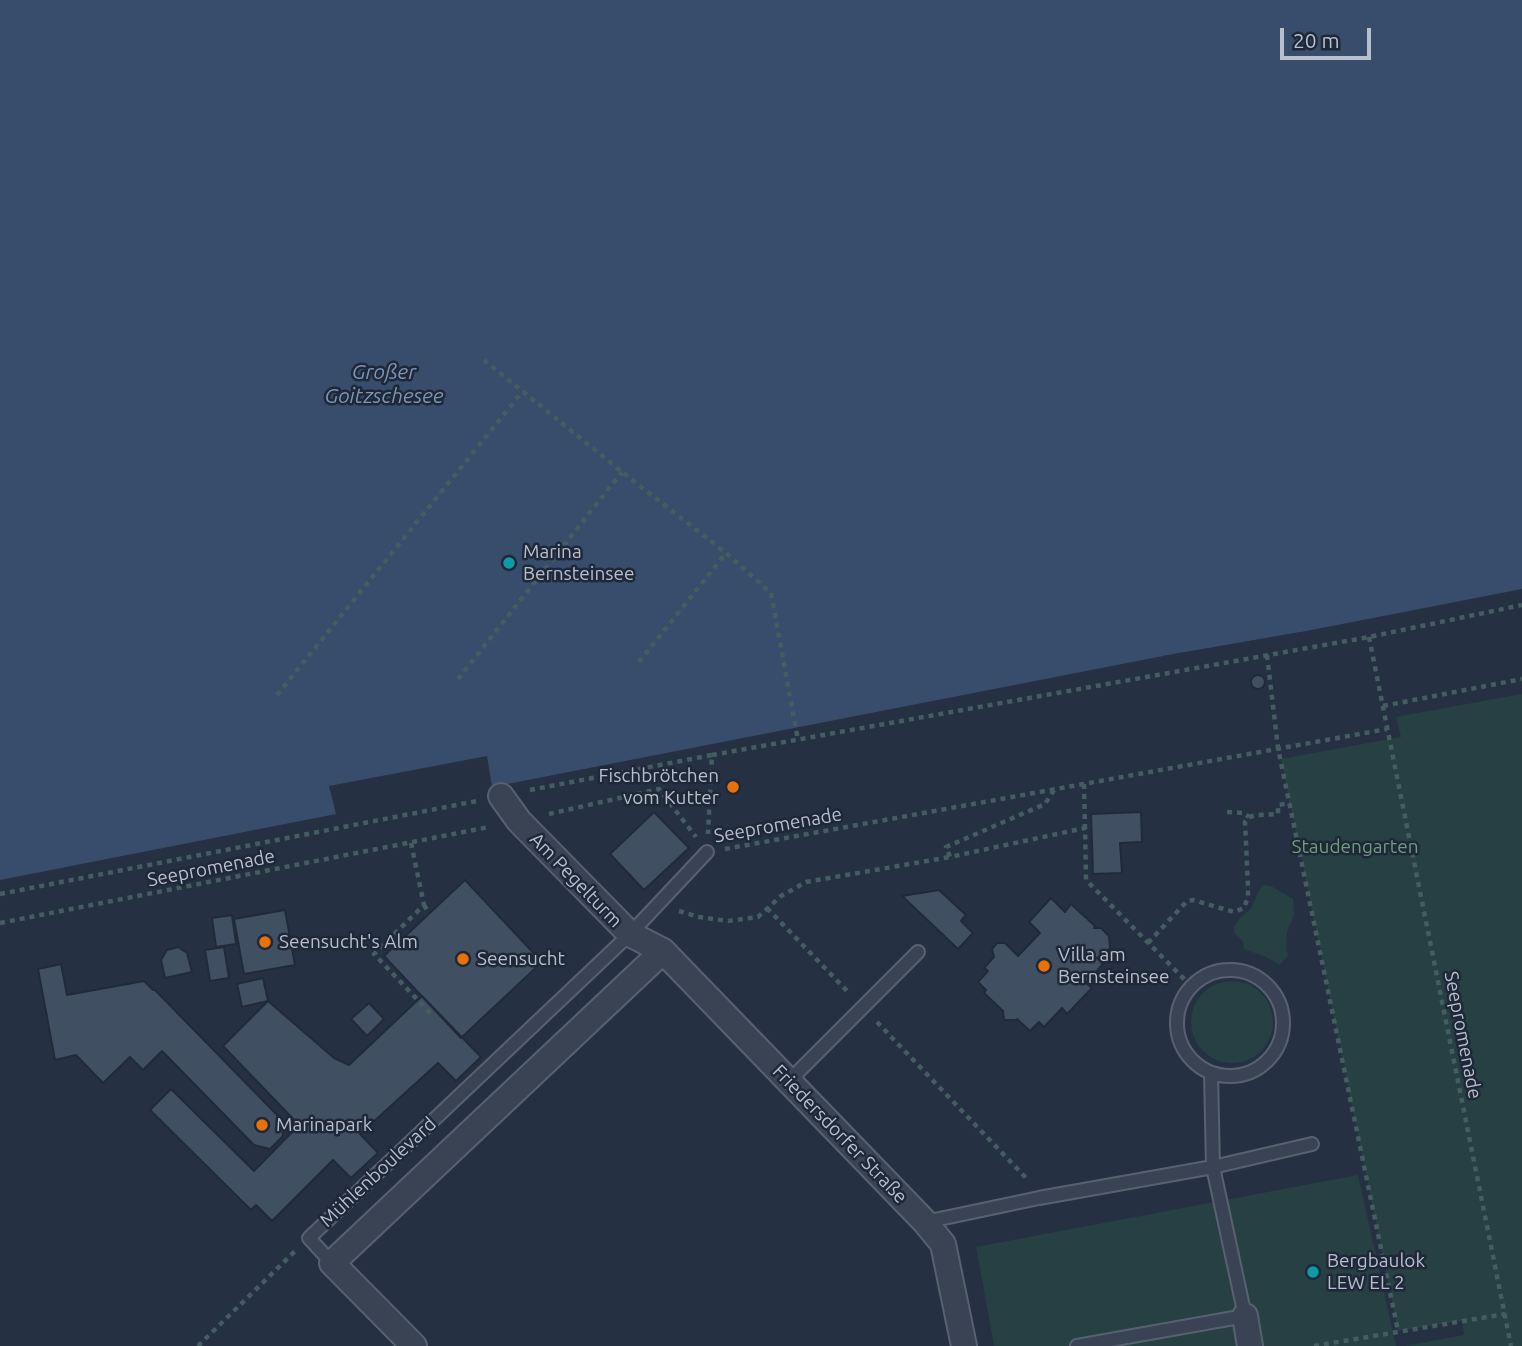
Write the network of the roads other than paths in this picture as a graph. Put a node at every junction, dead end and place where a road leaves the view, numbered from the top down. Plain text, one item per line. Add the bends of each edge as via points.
1 (501, 796) road end
2 (707, 852) road end
3 (630, 934) junction
4 (663, 951) junction
5 (918, 952) dead end
6 (1211, 1073) junction
7 (788, 1082) junction
8 (1312, 1144) dead end
9 (1213, 1167) junction
10 (925, 1222) junction
11 (332, 1263) junction
12 (1245, 1316) junction
13 (414, 1346) edge
14 (964, 1346) edge
15 (1077, 1346) edge
16 (1250, 1346) edge

1 - 3 street, Am Pegelturm via 519,821
2 - 3 lane, Mühlenboulevard
3 - 4 street, Am Pegelturm
3 - 11 lane, Mühlenboulevard via 309,1238
4 - 7 street, Friedersdorfer Straße
4 - 11 street, Mühlenboulevard
5 - 7 lane
6 - 6 lane via 1238,1076 1262,1066 1282,1037 1280,1002 1270,987 1240,970 1205,975 1181,1001 1178,1035 1196,1065
6 - 9 lane
7 - 10 street, Friedersdorfer Straße
8 - 9 lane
9 - 10 lane
9 - 12 lane
10 - 14 street, Friedersdorfer Straße via 943,1244
11 - 13 street
12 - 15 lane
12 - 16 street

